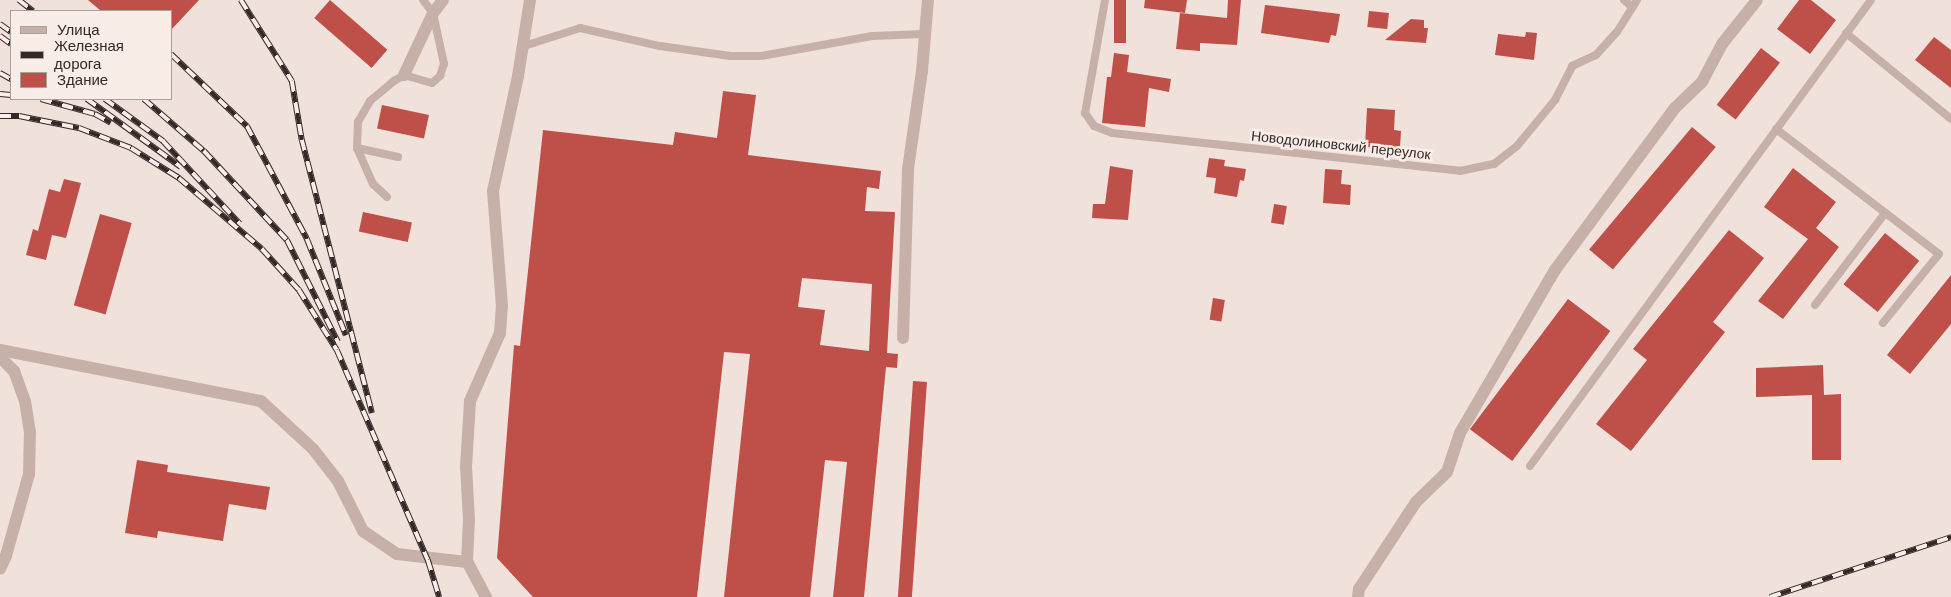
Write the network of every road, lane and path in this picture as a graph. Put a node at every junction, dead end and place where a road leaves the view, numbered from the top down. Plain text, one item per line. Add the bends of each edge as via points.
1 (423, 0) edge
2 (443, 0) edge
3 (530, 0) edge
4 (928, 0) edge
5 (1105, 0) edge
6 (1624, 0) edge
7 (1757, 0) edge
8 (1871, 0) edge
9 (1635, 3) edge
10 (433, 12) junction
11 (1846, 33) junction
12 (925, 34) junction
13 (524, 46) junction
14 (404, 76) junction
15 (1951, 120) edge
16 (1776, 129) junction
17 (357, 148) junction
18 (398, 157) dead end
19 (387, 197) dead end
20 (1885, 212) junction
21 (1815, 305) dead end
22 (1883, 323) dead end
23 (903, 338) dead end
24 (0, 350) edge
25 (0, 357) edge
26 (1530, 466) dead end
27 (467, 562) junction
28 (0, 569) edge
29 (486, 597) edge
30 (1358, 597) edge

1 - 10 lane
2 - 10 street
3 - 13 street
4 - 12 street
5 - 9 lane, Новодолиновский переулок via 1085,113 1094,126 1112,133 1460,171 1494,164 1517,146 1555,100 1572,66 1596,55 1617,32
6 - 9 lane
7 - 30 street via 1722,44 1702,82 1675,108 1554,270 1460,433 1447,472 1416,502 1359,589
8 - 11 lane
10 - 14 street
10 - 14 lane via 444,64 440,76 432,82
11 - 15 lane
11 - 16 lane
12 - 13 lane via 872,36 761,56 730,56 660,46 580,28
12 - 23 street via 908,169
13 - 27 street via 493,191 502,306 500,333 470,401 466,467
14 - 17 lane via 370,101 358,122
16 - 20 lane
16 - 26 lane
17 - 18 lane
17 - 19 lane via 373,184
20 - 21 lane
20 - 22 lane via 1939,254
24 - 27 street via 260,401 313,449 338,481 364,531 396,554
25 - 28 street via 14,371 25,401 30,431 29,474
27 - 29 street

